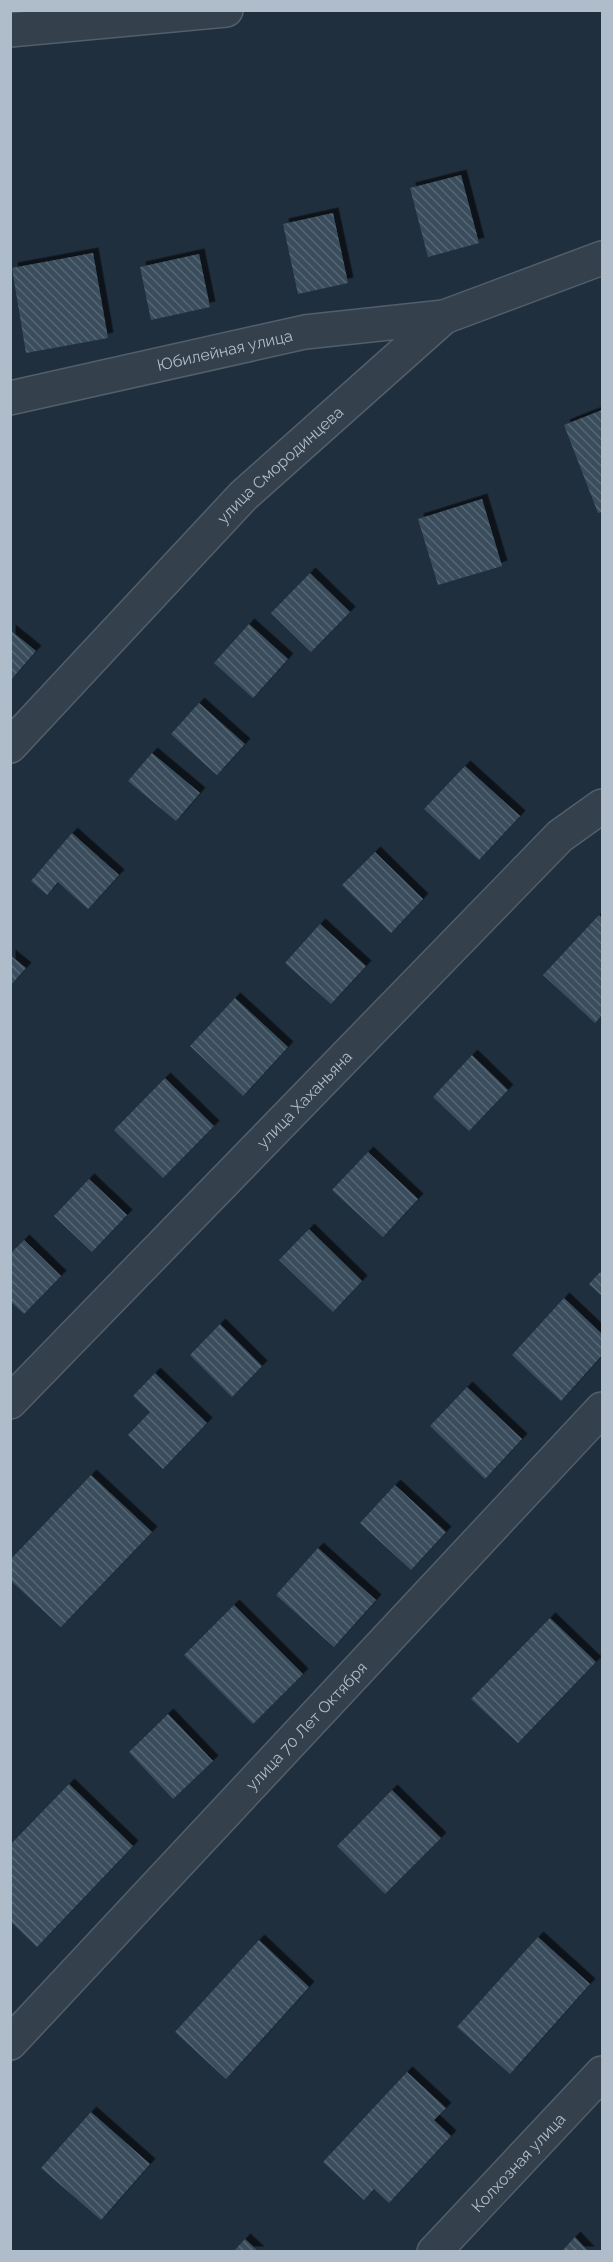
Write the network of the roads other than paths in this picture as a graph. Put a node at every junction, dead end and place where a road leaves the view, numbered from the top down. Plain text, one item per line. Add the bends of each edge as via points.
1 (226, 10) edge
2 (10, 30) edge
3 (603, 258) edge
4 (444, 317) junction
5 (10, 398) edge
6 (10, 746) edge
7 (603, 806) edge
8 (10, 1402) edge
9 (603, 1409) edge
10 (10, 2043) edge
11 (603, 2073) edge
12 (434, 2252) edge

1 - 2 street
3 - 4 street, улица Смородинцева
4 - 5 street, Юбилейная улица via 305,332
4 - 6 street, улица Смородинцева via 243,496
7 - 8 street, улица Хаханьяна via 560,836
9 - 10 street, улица 70 Лет Октября
11 - 12 street, Колхозная улица

